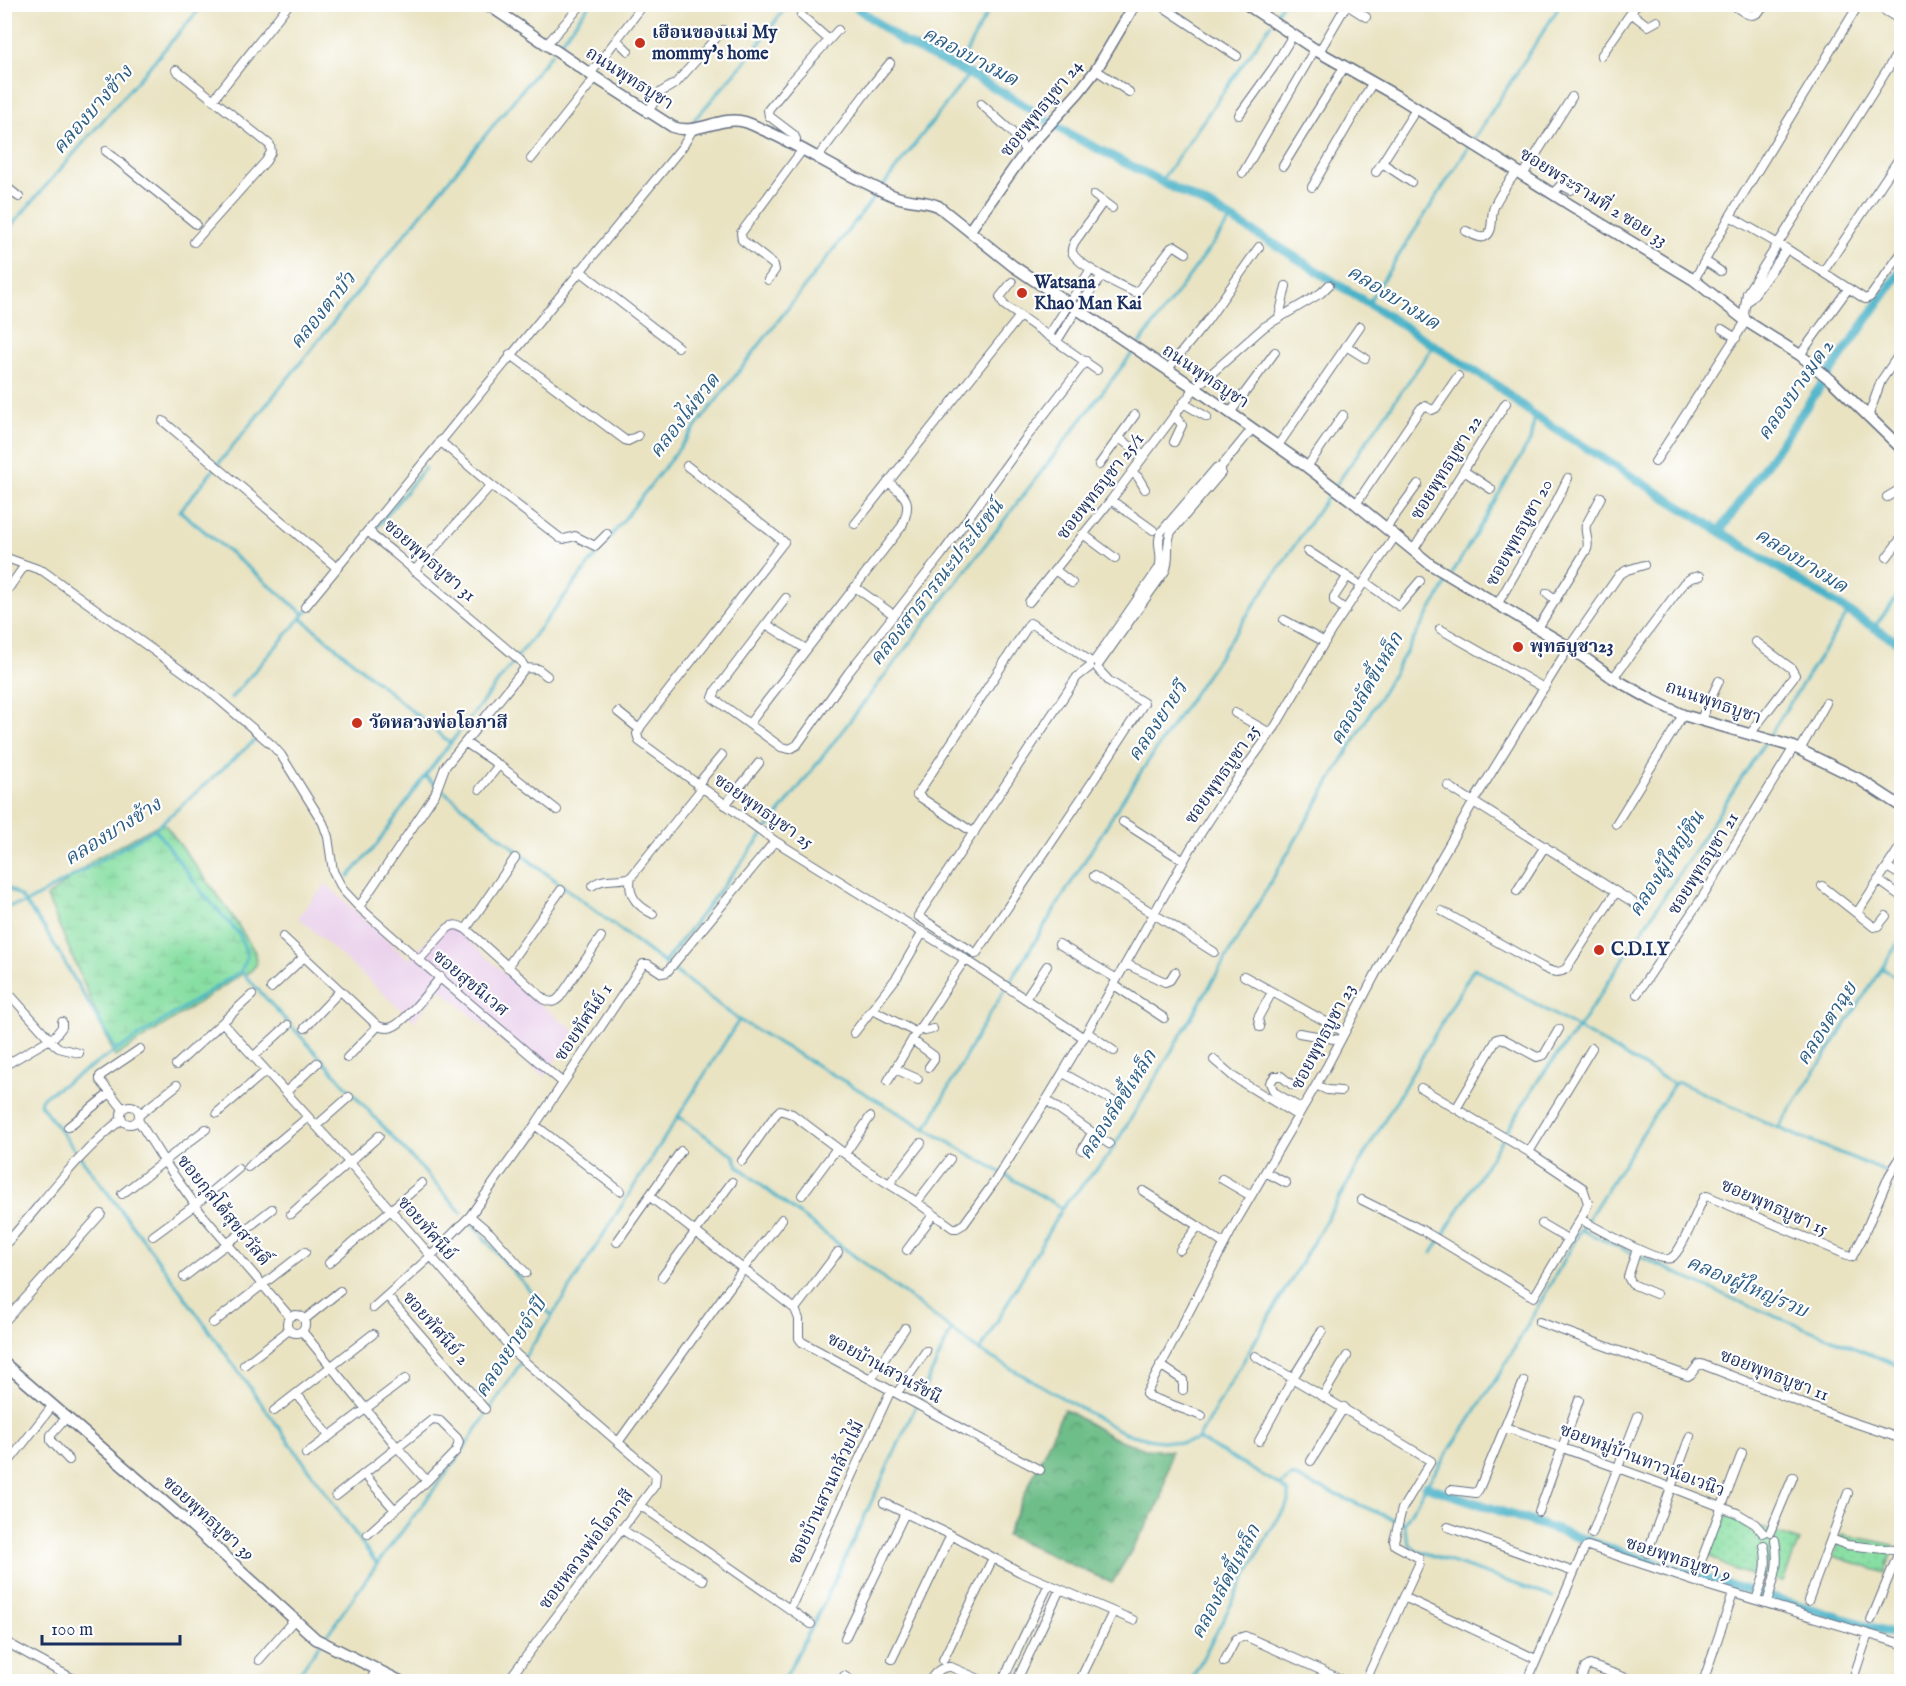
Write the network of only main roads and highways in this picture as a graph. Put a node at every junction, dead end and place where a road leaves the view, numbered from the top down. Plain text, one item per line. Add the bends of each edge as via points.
1 (487, 4) edge
2 (1135, 4) edge
3 (1246, 4) edge
4 (970, 230) junction
5 (1901, 447) edge
6 (1902, 807) edge
7 (4, 1363) edge
8 (402, 1682) edge

1 - 4 main road, ถนนพุทธบูชา via 673,127 680,130 719,122 745,122 899,198 938,206
2 - 4 main road, ซอยพุทธบูชา 24 via 1096,70 1028,149
3 - 5 main road, ซอยพระรามที่ 2 ซอย 33 via 1694,280 1820,371
4 - 6 main road, ถนนพุทธบูชา via 1013,266 1335,487 1430,564 1569,647 1613,678 1683,715 1797,749 1859,779
7 - 8 main road, ซอยพุทธบูชา 39 via 316,1639

